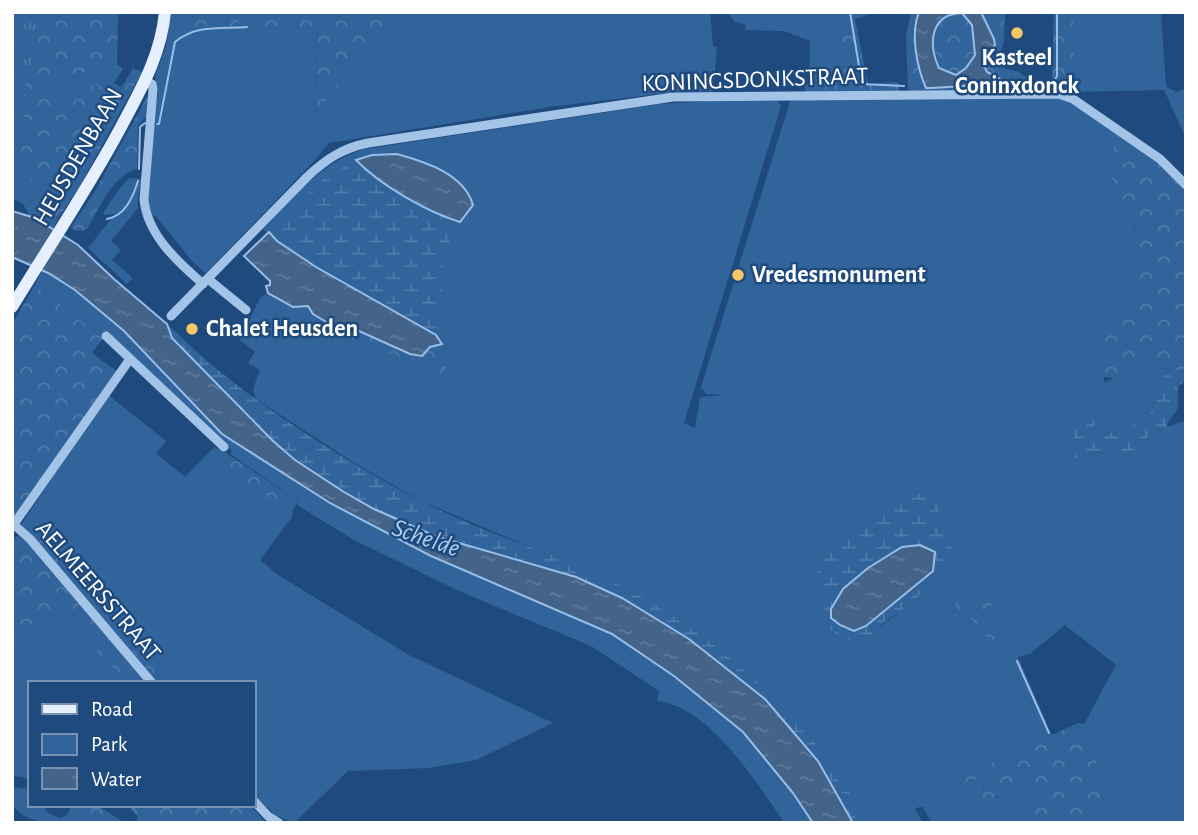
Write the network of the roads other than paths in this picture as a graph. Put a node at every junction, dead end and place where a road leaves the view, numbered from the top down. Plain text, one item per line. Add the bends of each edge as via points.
1 (165, 12) edge
2 (146, 81) junction
3 (1186, 185) edge
4 (205, 282) junction
5 (12, 307) edge
6 (246, 310) dead end
7 (171, 316) dead end
8 (106, 336) dead end
9 (130, 359) junction
10 (221, 445) dead end
11 (13, 524) edge
12 (150, 681) edge
13 (256, 803) edge
14 (279, 823) edge

1 - 2 main road, HEUSDENBAAN via 160,46
2 - 4 street, HEUSDENBAAN via 153,89 146,214 171,255
2 - 5 main road, HEUSDENBAAN via 88,188
3 - 4 street, KONINGSDONKSTRAAT via 1149,151 1073,99 1053,93 673,97 342,150 307,177
4 - 6 street, HEUSDENBAAN
4 - 7 street
8 - 9 street
9 - 10 street
9 - 11 street
11 - 12 street, AELMEERSSTRAAT
13 - 14 street

